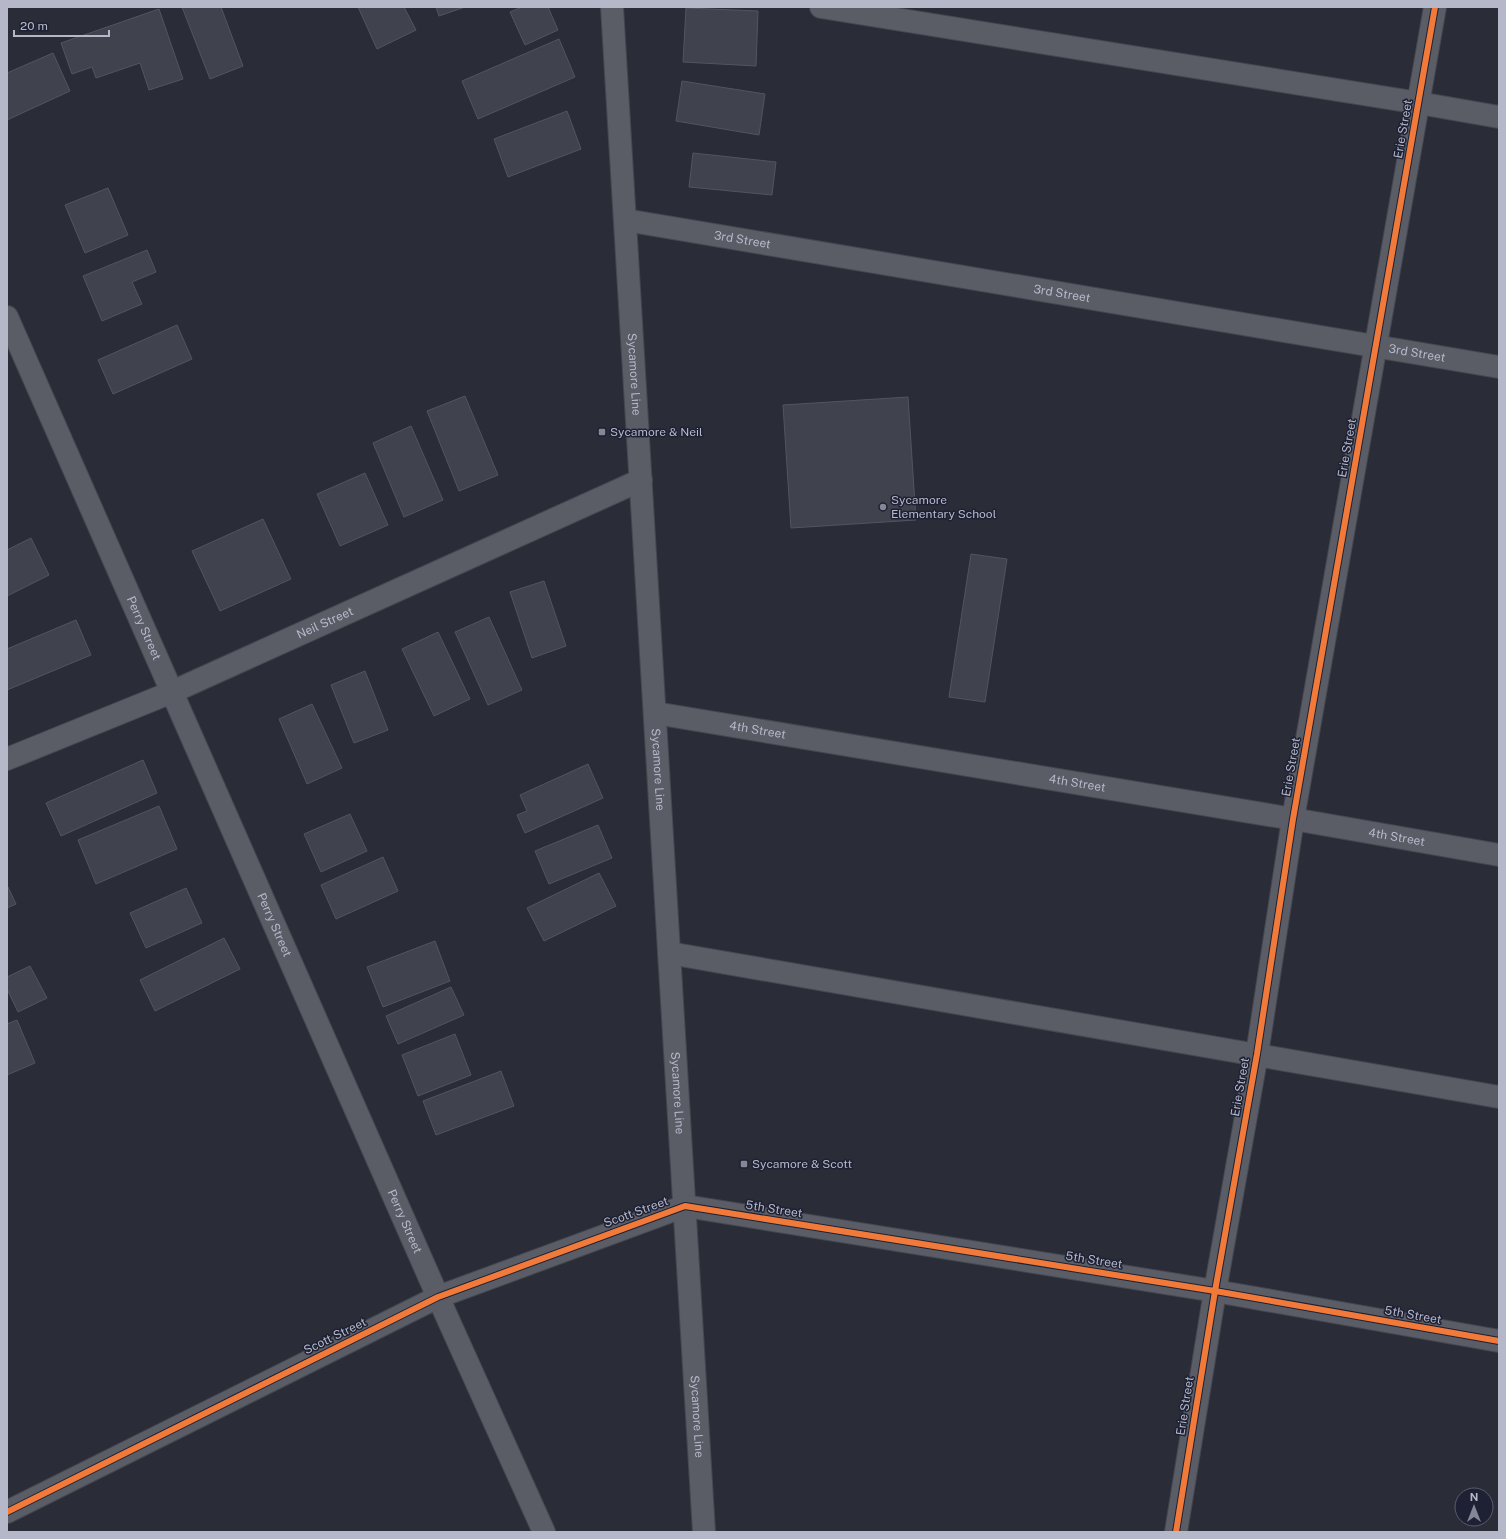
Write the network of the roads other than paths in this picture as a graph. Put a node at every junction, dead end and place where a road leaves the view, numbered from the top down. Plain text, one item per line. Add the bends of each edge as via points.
1 (612, 7) edge
2 (821, 7) edge
3 (1435, 7) edge
4 (1419, 102) junction
5 (1499, 117) edge
6 (625, 220) junction
7 (7, 317) edge
8 (1376, 345) junction
9 (1499, 367) edge
10 (641, 480) junction
11 (172, 692) junction
12 (655, 713) junction
13 (7, 759) edge
14 (1293, 819) junction
15 (1499, 855) edge
16 (669, 953) junction
17 (1257, 1054) junction
18 (1499, 1097) edge
19 (685, 1206) junction
20 (1215, 1291) junction
21 (438, 1297) junction
22 (1499, 1341) edge
23 (7, 1512) edge
24 (544, 1532) edge
25 (704, 1532) edge
26 (1176, 1532) edge

1 - 6 street, Sycamore Line
2 - 4 street
3 - 4 street, Erie Street
4 - 5 street
4 - 8 street, Erie Street
6 - 8 street, 3rd Street
6 - 10 street, Sycamore Line
7 - 11 street, Perry Street
8 - 9 street, 3rd Street
8 - 14 street, Erie Street
10 - 11 street, Neil Street
10 - 12 street, Sycamore Line
11 - 13 street, Neil Street
11 - 21 street, Perry Street
12 - 14 street, 4th Street
12 - 16 street, Sycamore Line
14 - 15 street, 4th Street
14 - 17 street, Erie Street
16 - 17 street
16 - 19 street, Sycamore Line
17 - 18 street
17 - 20 street, Erie Street
19 - 20 street, 5th Street
19 - 21 street, Scott Street
19 - 25 street, Sycamore Line
20 - 22 street, 5th Street
20 - 26 street, Erie Street
21 - 23 street, Scott Street
21 - 24 street, Perry Street

